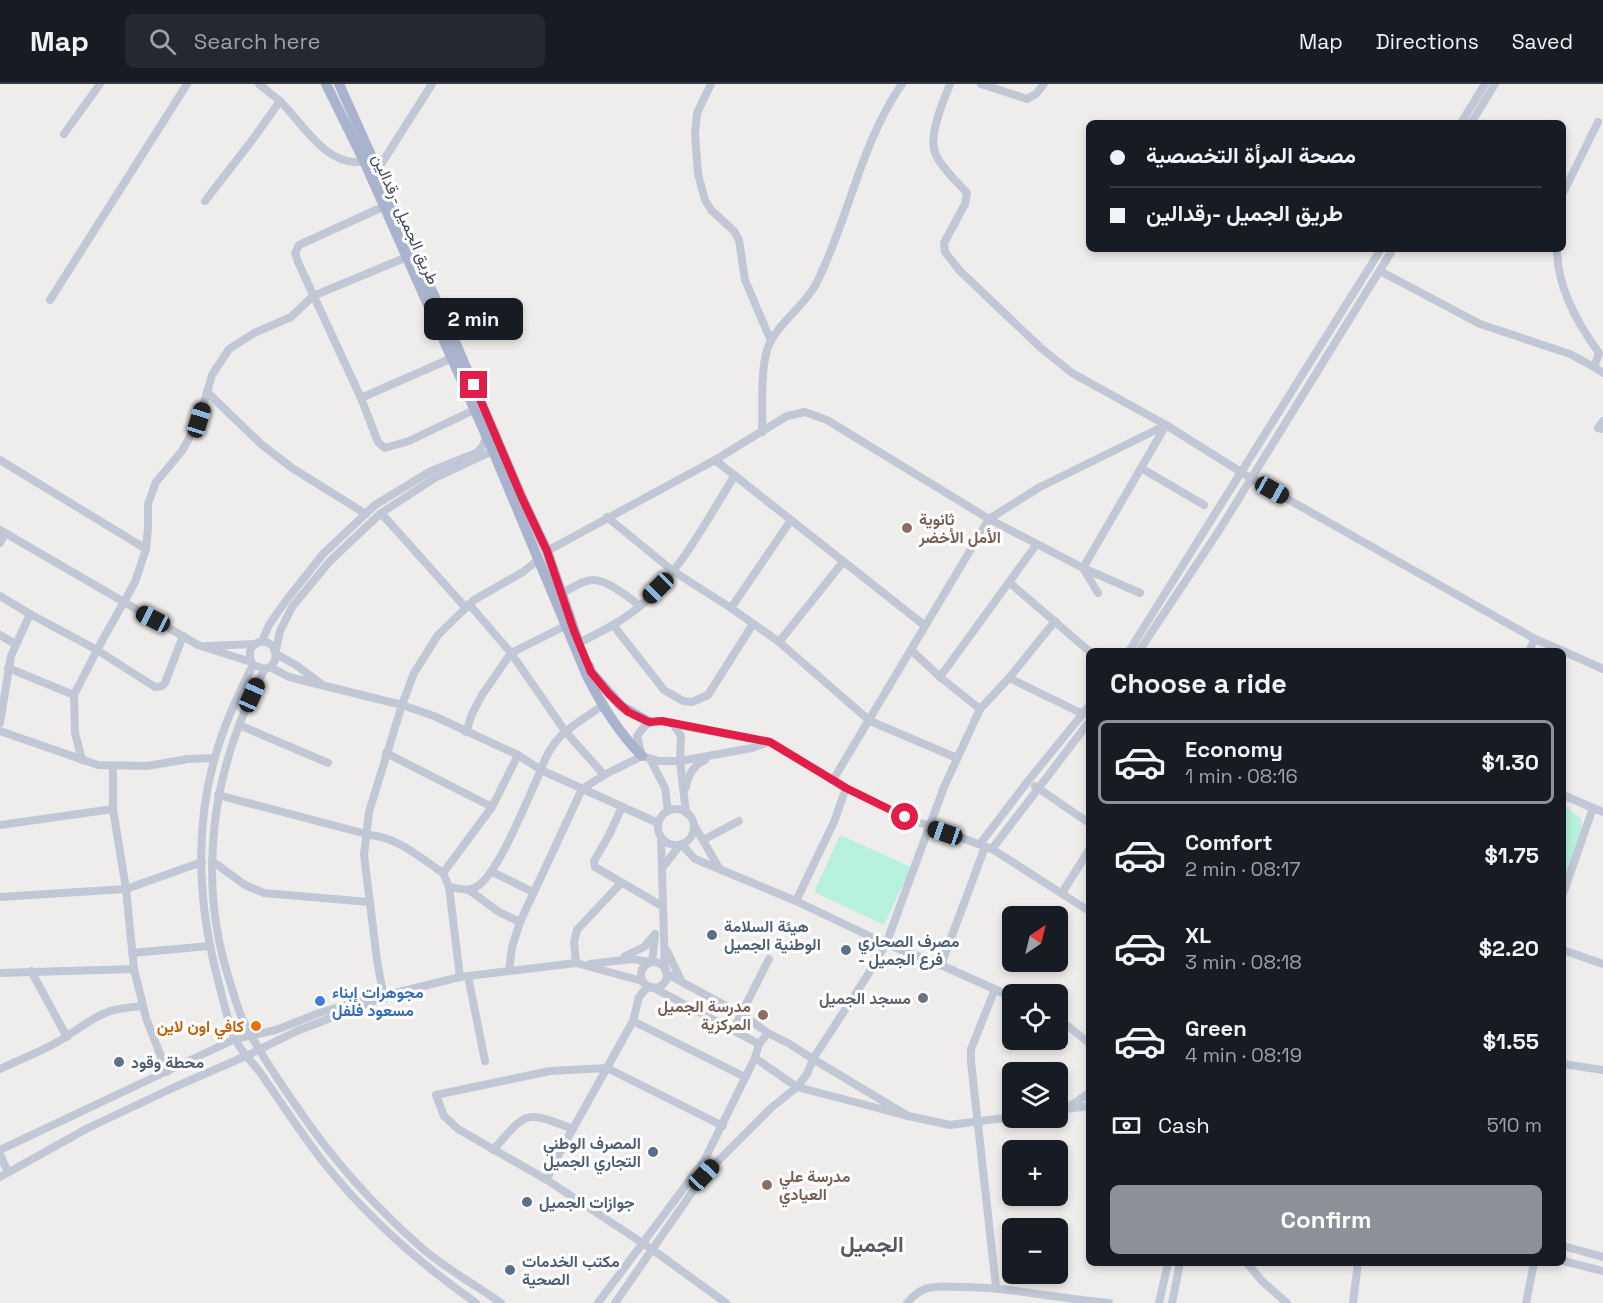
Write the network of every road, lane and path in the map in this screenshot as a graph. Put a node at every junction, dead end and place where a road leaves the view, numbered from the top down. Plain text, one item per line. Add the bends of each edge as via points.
1 (100, 84) edge
2 (187, 84) edge
3 (259, 84) edge
4 (327, 84) edge
5 (339, 84) edge
6 (432, 84) edge
7 (711, 84) edge
8 (902, 84) edge
9 (950, 84) edge
10 (981, 84) edge
11 (1044, 84) edge
12 (1485, 84) edge
13 (1495, 84) edge
14 (280, 101) junction
15 (1463, 120) edge
16 (1473, 120) edge
17 (1598, 122) dead end
18 (64, 134) dead end
19 (364, 161) junction
20 (378, 168) junction
21 (1566, 187) edge
22 (205, 201) dead end
23 (385, 206) junction
24 (1380, 252) edge
25 (1391, 252) edge
26 (1557, 252) edge
27 (407, 257) junction
28 (1380, 271) junction
29 (313, 296) junction
30 (50, 300) dead end
31 (771, 341) junction
32 (452, 358) junction
33 (1594, 367) junction
34 (1603, 373) edge
35 (207, 392) junction
36 (361, 398) junction
37 (474, 410) junction
38 (1603, 421) edge
39 (1166, 425) junction
40 (1603, 429) edge
41 (762, 432) junction
42 (486, 436) junction
43 (496, 449) junction
44 (0, 460) edge
45 (715, 460) junction
46 (1141, 468) junction
47 (1242, 473) junction
48 (735, 475) junction
49 (1252, 479) junction
50 (1204, 505) dead end
51 (381, 513) junction
52 (366, 514) junction
53 (607, 517) junction
54 (989, 519) junction
55 (791, 520) junction
56 (3, 532) edge
57 (0, 543) edge
58 (1036, 545) junction
59 (146, 549) junction
60 (543, 555) junction
61 (843, 562) junction
62 (1083, 568) junction
63 (673, 571) junction
64 (1010, 583) junction
65 (562, 593) junction
66 (1098, 593) dead end
67 (1140, 593) dead end
68 (0, 596) edge
69 (122, 603) junction
70 (468, 606) junction
71 (640, 606) junction
72 (731, 608) junction
73 (30, 614) junction
74 (1055, 621) junction
75 (753, 624) junction
76 (614, 625) junction
77 (924, 625) junction
78 (565, 626) junction
79 (0, 635) edge
80 (183, 636) junction
81 (1535, 639) junction
82 (259, 642) junction
83 (779, 642) junction
84 (579, 643) junction
85 (15, 644) junction
86 (198, 645) junction
87 (1086, 648) edge
88 (1132, 648) edge
89 (1142, 648) edge
90 (1530, 648) edge
91 (1556, 648) edge
92 (97, 650) junction
93 (912, 651) junction
94 (276, 652) junction
95 (1566, 652) edge
96 (511, 653) junction
97 (252, 663) junction
98 (8, 668) junction
99 (268, 668) junction
100 (1603, 669) edge
101 (940, 677) junction
102 (1009, 678) junction
103 (321, 684) junction
104 (74, 695) junction
105 (402, 705) junction
106 (602, 706) junction
107 (980, 709) junction
108 (1086, 710) edge
109 (1083, 714) junction
110 (870, 721) junction
111 (649, 722) junction
112 (0, 723) edge
113 (673, 724) junction
114 (239, 725) junction
115 (1086, 727) edge
116 (0, 731) edge
117 (565, 731) junction
118 (466, 732) junction
119 (770, 742) junction
120 (386, 753) junction
121 (717, 754) junction
122 (518, 756) junction
123 (646, 757) junction
124 (215, 758) junction
125 (957, 758) junction
126 (82, 760) junction
127 (680, 761) junction
128 (328, 763) dead end
129 (113, 766) junction
130 (541, 770) junction
131 (604, 775) junction
132 (833, 780) junction
133 (1028, 781) junction
134 (846, 788) junction
135 (1037, 788) junction
136 (582, 789) junction
137 (218, 795) junction
138 (685, 796) junction
139 (1566, 796) edge
140 (492, 807) junction
141 (622, 807) junction
142 (1593, 808) junction
143 (113, 809) junction
144 (668, 811) junction
145 (1603, 812) edge
146 (686, 813) junction
147 (739, 821) dead end
148 (1086, 821) edge
149 (658, 823) junction
150 (694, 823) junction
151 (0, 825) edge
152 (928, 827) junction
153 (367, 834) junction
154 (661, 837) junction
155 (703, 840) junction
156 (681, 845) junction
157 (986, 847) junction
158 (1086, 855) edge
159 (212, 861) junction
160 (202, 862) junction
161 (663, 867) junction
162 (719, 868) junction
163 (492, 872) junction
164 (442, 873) junction
165 (621, 882) junction
166 (1566, 885) edge
167 (449, 887) junction
168 (126, 889) junction
169 (469, 890) junction
170 (533, 892) junction
171 (1062, 893) junction
172 (0, 897) edge
173 (796, 901) junction
174 (369, 902) junction
175 (1086, 909) edge
176 (662, 910) junction
177 (520, 922) junction
178 (656, 934) junction
179 (886, 944) junction
180 (209, 946) junction
181 (665, 946) junction
182 (1566, 951) edge
183 (132, 953) junction
184 (769, 959) dead end
185 (614, 960) junction
186 (650, 962) junction
187 (580, 964) junction
188 (1603, 964) edge
189 (941, 965) junction
190 (134, 969) junction
191 (509, 971) junction
192 (31, 972) junction
193 (666, 972) junction
194 (0, 973) edge
195 (464, 976) junction
196 (681, 981) junction
197 (648, 985) junction
198 (995, 989) junction
199 (1002, 993) edge
200 (383, 996) junction
201 (143, 1006) junction
202 (741, 1014) junction
203 (633, 1021) junction
204 (1068, 1026) edge
205 (733, 1030) junction
206 (768, 1033) junction
207 (251, 1035) junction
208 (67, 1036) junction
209 (235, 1039) junction
210 (1086, 1040) edge
211 (759, 1044) junction
212 (259, 1049) junction
213 (246, 1056) junction
214 (755, 1058) junction
215 (813, 1059) junction
216 (485, 1061) dead end
217 (1566, 1064) edge
218 (607, 1068) junction
219 (0, 1069) edge
220 (1603, 1070) edge
221 (167, 1072) junction
222 (745, 1077) junction
223 (797, 1087) junction
224 (1086, 1095) edge
225 (1068, 1106) edge
226 (1086, 1106) edge
227 (1068, 1109) edge
228 (908, 1116) junction
229 (1002, 1118) edge
230 (976, 1121) junction
231 (723, 1126) junction
232 (573, 1129) junction
233 (0, 1150) edge
234 (493, 1150) junction
235 (0, 1155) edge
236 (4, 1174) edge
237 (547, 1180) junction
238 (643, 1243) junction
239 (1566, 1247) edge
240 (653, 1250) junction
241 (1603, 1257) edge
242 (1566, 1262) edge
243 (1166, 1266) edge
244 (1179, 1266) edge
245 (1250, 1266) edge
246 (1358, 1266) edge
247 (1533, 1266) edge
248 (1603, 1271) edge
249 (996, 1287) junction
250 (1068, 1301) edge
251 (476, 1303) edge
252 (501, 1303) edge
253 (598, 1303) edge
254 (615, 1303) edge
255 (726, 1303) edge
256 (907, 1303) edge
257 (1109, 1303) edge
258 (1159, 1303) edge
259 (1172, 1303) edge
260 (1287, 1303) edge
261 (1353, 1303) edge
262 (1526, 1303) edge

1 - 18 street
2 - 30 street
3 - 14 street
4 - 19 main road, طريق الجميل -رقدالين
5 - 20 main road, طريق الجميل -رقدالين
6 - 20 street
7 - 31 street via 697,113 698,174 711,210 739,240 745,280
8 - 31 street via 876,129 815,285
9 - 39 street via 933,140 936,155 967,194 944,243 945,252 960,271 1072,373
10 - 11 street via 1027,99
12 - 15 street
13 - 16 street
14 - 19 street via 322,147 344,161
14 - 22 street
17 - 21 street
19 - 23 main road, طريق الجميل -رقدالين
20 - 43 main road, طريق الجميل -رقدالين
23 - 27 main road, طريق الجميل -رقدالين
23 - 29 street via 299,245 295,253
24 - 47 street
25 - 28 street
26 - 33 street via 1569,304 1599,353
27 - 29 street
27 - 32 main road, طريق الجميل -رقدالين
28 - 33 street via 1480,324 1570,354
28 - 49 street
29 - 35 street via 291,317 229,349 212,375
29 - 36 street
31 - 41 street via 762,389
32 - 36 street
32 - 37 main road, طريق الجميل -رقدالين
33 - 34 street
35 - 52 street via 292,468
35 - 59 street via 199,420 182,451 156,482 148,504
36 - 37 street via 378,442 385,448
37 - 42 main road, طريق الجميل -رقدالين
38 - 40 street via 1598,428
39 - 46 street
39 - 47 street
39 - 54 street via 1040,487
41 - 45 street
41 - 54 street via 787,416 805,412 827,420
42 - 43 main road, طريق الجميل -رقدالين
42 - 52 street via 476,453 431,471
43 - 51 street via 435,478
43 - 60 main road, طريق الجميل -رقدالين via 522,498
44 - 59 street
45 - 48 street
45 - 53 street
46 - 50 street
46 - 62 street
47 - 49 street
47 - 88 street
48 - 55 street
48 - 63 street
49 - 81 street
49 - 89 street
51 - 70 street
51 - 94 street via 330,561 292,607 280,631
52 - 82 street via 323,554
53 - 60 street
53 - 63 street
54 - 58 street
54 - 77 street
55 - 61 street
55 - 72 street
56 - 57 street
56 - 69 street
58 - 62 street
58 - 64 street
59 - 69 street via 135,582
60 - 65 main road, طريق الجميل -رقدالين
60 - 70 street
60 - 78 main road, طريق الجميل -رقدالين
61 - 77 street
61 - 83 street
62 - 66 street
62 - 67 street
63 - 71 street
63 - 72 street
64 - 74 street
64 - 101 street
65 - 71 street via 593,579 629,596
65 - 84 main road, طريق الجميل -رقدالين
68 - 73 street
69 - 80 street
69 - 92 street
70 - 96 street
70 - 105 street via 438,635 414,673
71 - 76 street
72 - 75 street
73 - 85 street
73 - 92 street
74 - 87 street
74 - 102 street
75 - 76 street via 708,695 692,702 664,690
75 - 83 street
76 - 84 street
77 - 93 street
78 - 96 street
78 - 106 main road, طريق الجميل -رقدالين
79 - 85 street
80 - 86 street
80 - 92 street via 162,686 155,687
81 - 90 street
81 - 91 street
82 - 86 street
82 - 94 street via 268,642
82 - 97 street via 250,648
83 - 110 street
84 - 111 main road, طريق الجميل -رقدالين via 591,672 609,694 628,712
85 - 98 street
86 - 97 street
92 - 104 street
93 - 101 street
93 - 110 street
94 - 99 street via 275,661
94 - 103 street
95 - 100 street
96 - 117 street
96 - 118 street via 482,695
97 - 99 street
97 - 124 street
98 - 104 street
98 - 112 street
99 - 103 street
99 - 114 street
101 - 107 street
102 - 107 street
102 - 109 street
103 - 105 street
104 - 126 street via 75,733
105 - 118 street
105 - 120 street
106 - 117 street
106 - 123 main road, طريق الجميل -رقدالين via 624,738
107 - 125 street
108 - 109 street
109 - 133 street
110 - 125 street
110 - 132 street
111 - 113 street
111 - 123 street via 637,736
113 - 119 street
113 - 127 street via 681,736
114 - 128 street
114 - 137 street
115 - 135 street
116 - 126 street
117 - 130 street via 547,753
117 - 131 street
118 - 122 street
119 - 121 street
119 - 132 street
120 - 140 street
120 - 153 street via 369,812
121 - 127 street
121 - 138 street via 698,763 687,780
122 - 130 street
122 - 140 street
123 - 127 street
123 - 131 street
123 - 144 street via 665,788
124 - 129 street
124 - 160 street via 202,824
125 - 152 street
126 - 129 street
127 - 138 street
129 - 143 street
130 - 136 street
130 - 163 street
131 - 136 street
132 - 134 street
133 - 135 street
133 - 157 street
134 - 152 street
134 - 173 street
135 - 148 street
135 - 157 street
136 - 141 street
136 - 170 street
137 - 153 street
137 - 159 street
138 - 146 street
139 - 142 street
140 - 164 street
141 - 149 street
141 - 165 street via 594,861 595,867
142 - 145 street
142 - 166 street
143 - 151 street
143 - 168 street
144 - 146 street via 678,809
144 - 149 street
146 - 150 street
147 - 155 street
149 - 154 street
150 - 155 street
150 - 156 street via 692,836
152 - 157 street
152 - 179 street
153 - 164 street via 402,844
153 - 174 street via 364,855
154 - 156 street via 670,844
154 - 161 street
155 - 162 street
156 - 161 street
156 - 162 street via 695,859
157 - 171 street
157 - 189 street
158 - 171 street
159 - 174 street via 245,885 264,893
159 - 207 street via 217,935 239,1011
160 - 168 street
160 - 180 street
161 - 176 street
162 - 173 street
163 - 169 street via 479,886
163 - 170 street
164 - 167 street
165 - 176 street
165 - 187 street via 577,930 574,942
167 - 169 street
167 - 195 street
168 - 172 street
168 - 183 street
169 - 177 street
170 - 177 street
171 - 175 street
173 - 179 street
174 - 200 street
176 - 178 street
176 - 181 street
177 - 191 street
178 - 185 street via 644,947
178 - 186 street
179 - 189 street
179 - 215 street
180 - 183 street
180 - 209 street
181 - 193 street
181 - 196 street
182 - 188 street
183 - 190 street
184 - 202 street
185 - 186 street
185 - 187 street
186 - 193 street via 660,963
186 - 197 street via 641,970
187 - 191 street
187 - 197 street
189 - 198 street
190 - 192 street
190 - 201 street
191 - 195 street
192 - 194 street
192 - 208 street
193 - 196 street
193 - 197 street via 661,985
195 - 200 street
195 - 216 street
196 - 202 street
197 - 203 street via 639,997
197 - 205 street
198 - 199 street
198 - 230 street via 971,1049
200 - 207 street
200 - 212 street
201 - 208 street via 105,1011
201 - 221 street
202 - 205 street
202 - 206 street
203 - 218 street
203 - 222 street
204 - 210 street
205 - 211 street
206 - 211 street
206 - 215 street
207 - 209 street
207 - 212 street
208 - 219 street
209 - 213 street
209 - 221 street
211 - 214 street
212 - 213 street
212 - 252 street via 308,1124 368,1195 425,1250
213 - 236 street via 88,1128
213 - 251 street via 312,1148 351,1194 419,1261
214 - 222 street
214 - 223 street
215 - 223 street
215 - 228 street
217 - 220 street
218 - 231 street
218 - 232 street
218 - 234 street via 550,1071 435,1095 450,1122
221 - 233 street
222 - 231 street
223 - 228 street
223 - 240 street via 704,1175
224 - 225 street
226 - 227 street
228 - 230 street via 950,1125
229 - 230 street
230 - 249 street
231 - 238 street via 704,1161
232 - 234 street via 539,1116 528,1117 519,1120
232 - 237 street
234 - 237 street
235 - 236 street
237 - 238 street
238 - 240 street
238 - 253 street
239 - 241 street
240 - 254 street
240 - 255 street
242 - 248 street
243 - 258 street
244 - 259 street
245 - 260 street
246 - 261 street
247 - 262 street
249 - 250 street
249 - 256 street via 936,1287 915,1293
250 - 257 street

